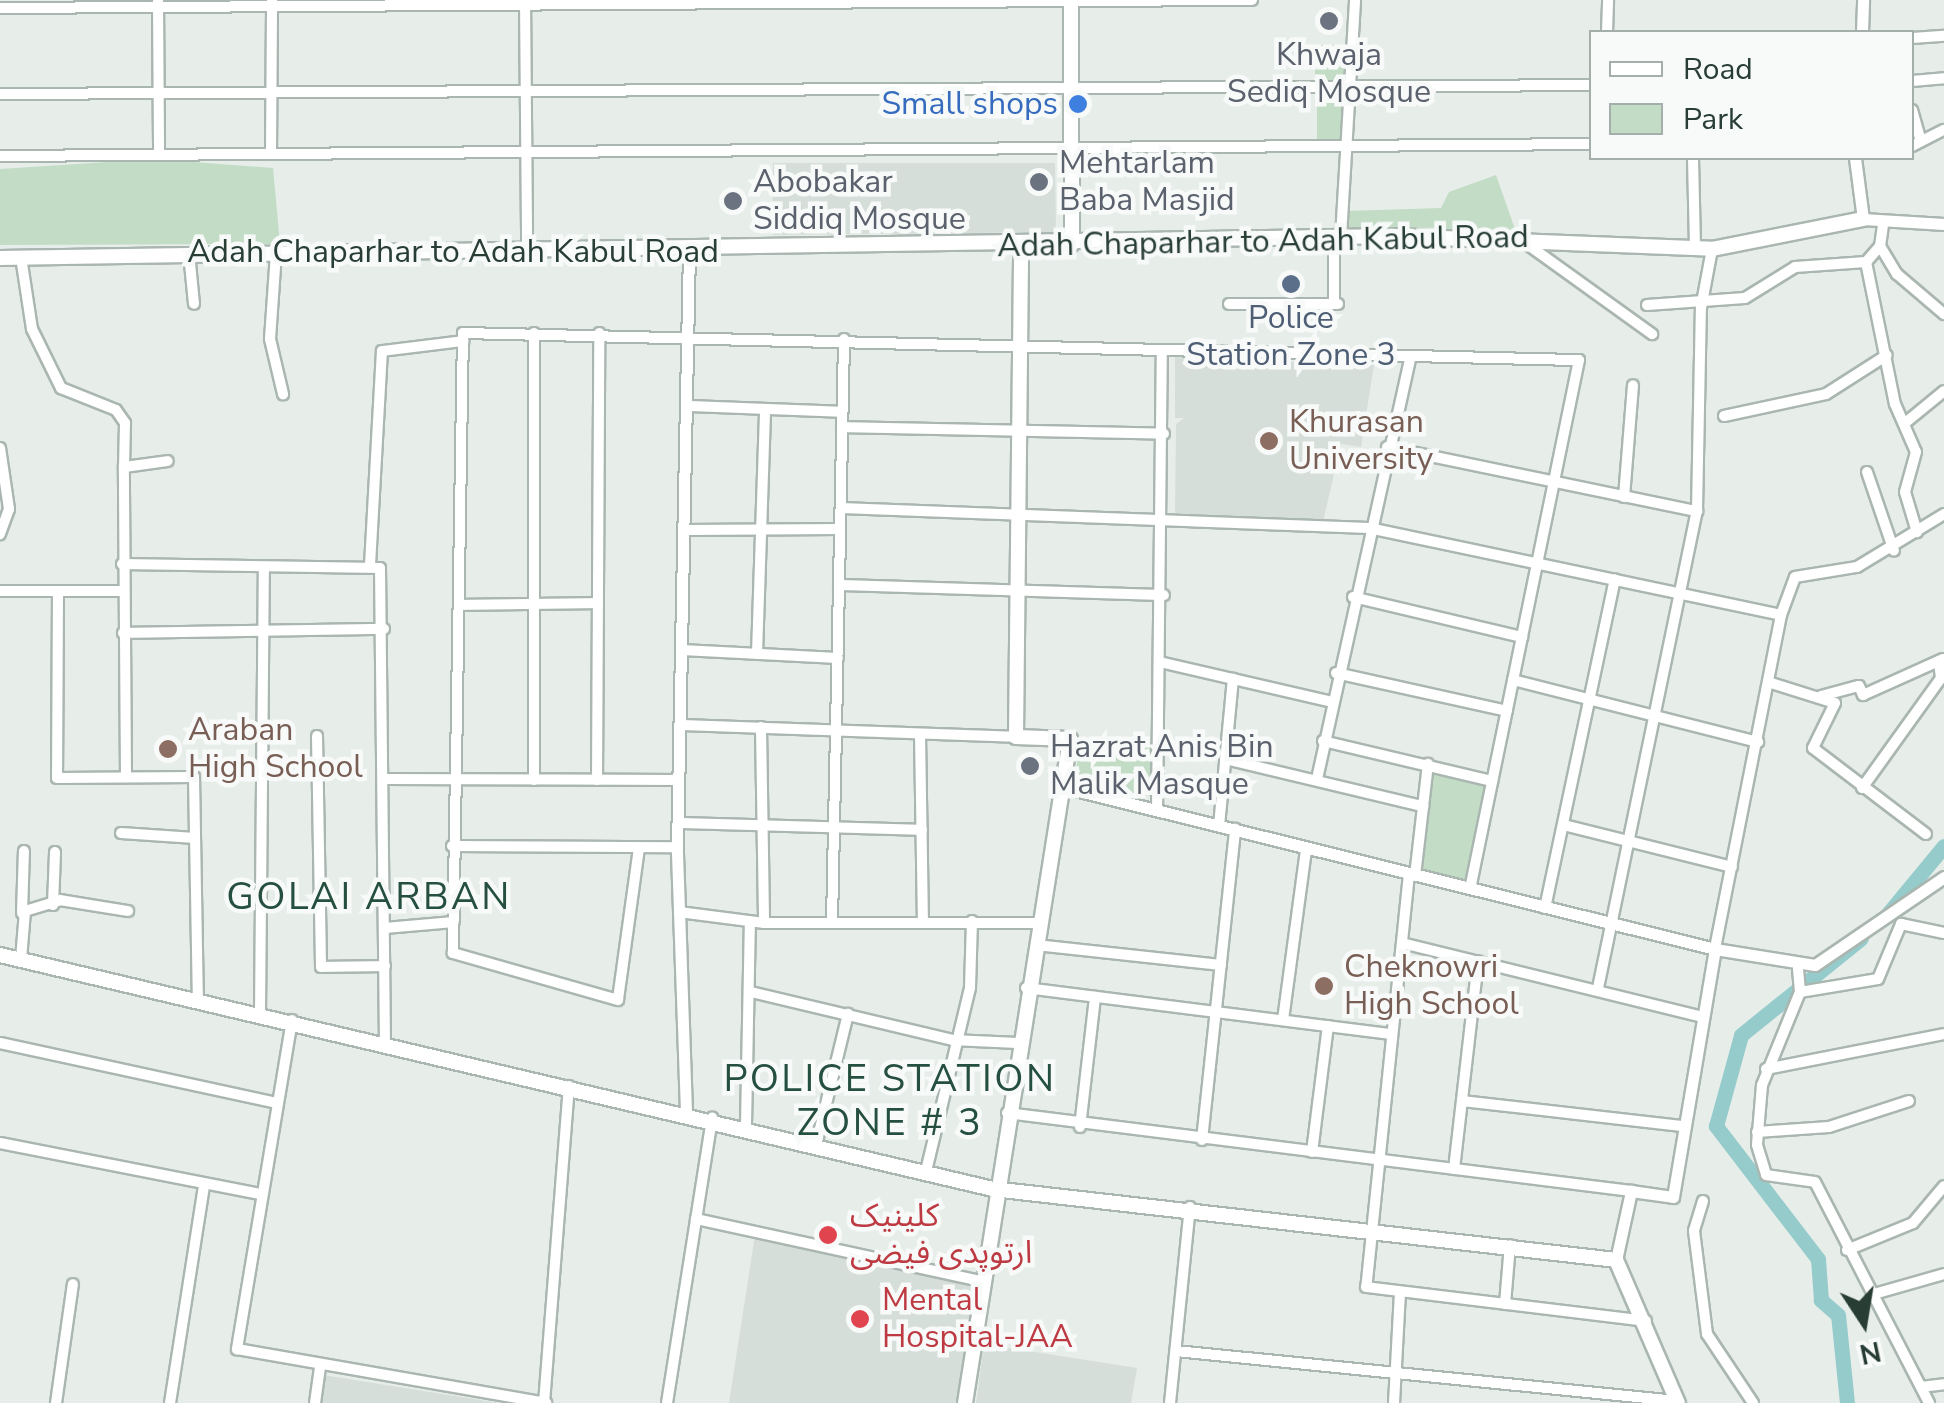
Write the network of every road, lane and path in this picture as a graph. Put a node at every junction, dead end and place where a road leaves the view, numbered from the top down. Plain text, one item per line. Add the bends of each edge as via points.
1 (1252, 0) edge
2 (1355, 0) edge
3 (1608, 0) edge
4 (1863, 0) edge
5 (1071, 1) edge
6 (272, 2) edge
7 (523, 2) edge
8 (158, 3) edge
9 (0, 8) edge
10 (1607, 30) edge
11 (1862, 30) edge
12 (1944, 36) edge
13 (1914, 38) edge
14 (1944, 78) edge
15 (1914, 81) edge
16 (1589, 85) edge
17 (1353, 90) junction
18 (523, 92) junction
19 (1071, 92) junction
20 (272, 93) junction
21 (0, 94) edge
22 (159, 96) junction
23 (1944, 130) edge
24 (1916, 143) edge
25 (1589, 144) edge
26 (1352, 148) junction
27 (1071, 149) junction
28 (271, 152) junction
29 (523, 152) junction
30 (159, 154) junction
31 (0, 156) edge
32 (1693, 160) edge
33 (1855, 160) edge
34 (1863, 219) junction
35 (1944, 224) edge
36 (1883, 225) junction
37 (1518, 236) junction
38 (1337, 237) junction
39 (1072, 244) junction
40 (1021, 246) junction
41 (1880, 246) junction
42 (1695, 247) junction
43 (1712, 248) junction
44 (688, 251) junction
45 (524, 252) junction
46 (189, 253) junction
47 (276, 253) junction
48 (22, 257) junction
49 (0, 258) edge
50 (1866, 262) junction
51 (1705, 299) junction
52 (194, 304) dead end
53 (1229, 304) dead end
54 (1647, 305) dead end
55 (1944, 314) edge
56 (534, 333) junction
57 (599, 333) junction
58 (690, 334) junction
59 (1652, 334) dead end
60 (844, 338) junction
61 (463, 341) junction
62 (1019, 346) junction
63 (1162, 351) junction
64 (1887, 355) junction
65 (1410, 358) junction
66 (1633, 386) dead end
67 (1944, 390) edge
68 (283, 394) dead end
69 (688, 406) junction
70 (765, 412) junction
71 (842, 412) junction
72 (1724, 416) dead end
73 (1905, 423) junction
74 (842, 427) junction
75 (1016, 433) junction
76 (1164, 434) junction
77 (1387, 447) junction
78 (0, 448) edge
79 (168, 461) dead end
80 (124, 466) junction
81 (1867, 472) dead end
82 (1554, 483) junction
83 (1624, 497) junction
84 (840, 508) junction
85 (1696, 511) junction
86 (1022, 512) junction
87 (1944, 514) edge
88 (1166, 520) junction
89 (1369, 528) junction
90 (840, 529) junction
91 (685, 530) junction
92 (761, 530) junction
93 (1917, 532) junction
94 (0, 534) edge
95 (1894, 551) junction
96 (1538, 561) junction
97 (122, 564) junction
98 (370, 565) junction
99 (264, 568) junction
100 (1615, 579) junction
101 (839, 585) junction
102 (1020, 590) junction
103 (0, 591) edge
104 (58, 591) junction
105 (122, 591) junction
106 (1682, 593) junction
107 (1164, 595) junction
108 (1353, 597) junction
109 (598, 603) junction
110 (534, 604) junction
111 (460, 605) junction
112 (1781, 615) junction
113 (384, 630) junction
114 (123, 634) junction
115 (262, 634) junction
116 (1522, 637) junction
117 (682, 650) junction
118 (757, 654) junction
119 (838, 658) junction
120 (1942, 660) edge
121 (1164, 663) junction
122 (1336, 673) junction
123 (1233, 679) junction
124 (1513, 680) junction
125 (1768, 682) junction
126 (1822, 696) junction
127 (1591, 698) junction
128 (1329, 702) junction
129 (1507, 711) junction
130 (1657, 713) junction
131 (680, 725) junction
132 (762, 727) junction
133 (832, 728) junction
134 (920, 734) junction
135 (317, 736) dead end
136 (1016, 737) junction
137 (1323, 741) junction
138 (1758, 742) junction
139 (1226, 759) junction
140 (1428, 764) junction
141 (126, 776) junction
142 (1317, 779) junction
143 (385, 780) junction
144 (534, 780) junction
145 (597, 780) junction
146 (679, 780) junction
147 (1492, 781) junction
148 (455, 782) junction
149 (1064, 787) junction
150 (1862, 788) junction
151 (1423, 806) junction
152 (1157, 810) junction
153 (678, 822) junction
154 (1564, 824) junction
155 (764, 826) junction
156 (1219, 826) junction
157 (834, 828) junction
158 (922, 830) junction
159 (1235, 830) junction
160 (121, 833) dead end
161 (1926, 834) dead end
162 (195, 838) junction
163 (1630, 840) junction
164 (452, 846) junction
165 (677, 847) junction
166 (639, 848) junction
167 (1306, 850) junction
168 (24, 851) dead end
169 (55, 852) dead end
170 (1732, 866) junction
171 (1412, 875) junction
172 (1943, 879) edge
173 (1470, 890) junction
174 (53, 906) junction
175 (1545, 908) junction
176 (128, 911) dead end
177 (679, 912) junction
178 (22, 913) junction
179 (972, 921) junction
180 (454, 922) junction
181 (750, 922) junction
182 (764, 923) junction
183 (832, 923) junction
184 (924, 923) junction
185 (1037, 924) junction
186 (1611, 926) junction
187 (385, 928) junction
188 (1944, 933) edge
189 (1406, 944) junction
190 (1036, 946) junction
191 (1716, 949) junction
192 (0, 955) edge
193 (22, 959) junction
194 (1478, 961) junction
195 (385, 966) junction
196 (1221, 966) junction
197 (1798, 969) junction
198 (1025, 988) junction
199 (1598, 988) junction
200 (751, 992) junction
201 (1800, 992) junction
202 (1095, 997) junction
203 (198, 998) junction
204 (260, 1012) junction
205 (1220, 1013) junction
206 (848, 1014) junction
207 (1700, 1016) junction
208 (292, 1019) junction
209 (1283, 1020) junction
210 (1328, 1026) junction
211 (1390, 1034) junction
212 (1944, 1034) edge
213 (385, 1040) junction
214 (952, 1040) junction
215 (0, 1043) edge
216 (1018, 1043) junction
217 (1766, 1069) junction
218 (569, 1086) junction
219 (1462, 1101) junction
220 (1909, 1101) dead end
221 (278, 1104) junction
222 (686, 1111) junction
223 (1007, 1113) junction
224 (712, 1116) junction
225 (746, 1125) junction
226 (1080, 1126) junction
227 (1682, 1126) junction
228 (1757, 1132) junction
229 (1202, 1140) junction
230 (817, 1141) junction
231 (0, 1144) edge
232 (1312, 1152) junction
233 (1378, 1158) junction
234 (926, 1167) junction
235 (1454, 1169) junction
236 (204, 1185) junction
237 (1944, 1186) edge
238 (993, 1189) junction
239 (1631, 1190) junction
240 (260, 1194) junction
241 (1703, 1201) dead end
242 (1190, 1208) junction
243 (696, 1218) junction
244 (1371, 1230) junction
245 (1510, 1243) junction
246 (1848, 1250) junction
247 (1616, 1260) junction
248 (1944, 1274) edge
249 (984, 1282) junction
250 (74, 1284) dead end
251 (1400, 1294) junction
252 (1874, 1294) junction
253 (1505, 1304) junction
254 (1647, 1321) junction
255 (1176, 1351) junction
256 (320, 1368) junction
257 (1396, 1375) junction
258 (1944, 1384) edge
259 (1921, 1386) junction
260 (1678, 1402) edge
261 (56, 1403) edge
262 (170, 1403) edge
263 (315, 1403) edge
264 (545, 1403) edge
265 (666, 1403) edge
266 (965, 1403) edge
267 (1170, 1403) edge
268 (1394, 1403) edge
269 (1753, 1403) edge
270 (1929, 1403) edge

1 - 5 street
2 - 17 street
3 - 10 street
4 - 11 street
5 - 7 street
5 - 19 main road
6 - 7 street
6 - 8 street
6 - 20 street
7 - 18 street
8 - 9 street
8 - 22 street
12 - 13 street
14 - 15 street
16 - 17 street
17 - 19 street
17 - 26 street
18 - 19 street
18 - 20 street
18 - 29 street
19 - 27 main road
20 - 22 street
20 - 28 street
21 - 22 street
22 - 30 street
23 - 24 street
25 - 26 street
26 - 27 street
26 - 38 street
27 - 29 street
27 - 39 main road
28 - 29 street
28 - 30 street
29 - 45 street
30 - 31 street
32 - 42 street
33 - 34 street
34 - 36 street
34 - 43 main road, Adah Chaparhar to Adah Kabul Road
35 - 36 street
36 - 41 street
37 - 38 main road, Adah Chaparhar to Adah Kabul Road
37 - 42 main road, Adah Chaparhar to Adah Kabul Road
37 - 59 street
38 - 39 main road, Adah Chaparhar to Adah Kabul Road
38 - 53 street via 1336,304
39 - 40 main road, Adah Chaparhar to Adah Kabul Road
40 - 44 main road, Adah Chaparhar to Adah Kabul Road
40 - 62 main road
41 - 50 street
41 - 55 street
42 - 43 main road, Adah Chaparhar to Adah Kabul Road
43 - 51 street
44 - 45 main road, Adah Chaparhar to Adah Kabul Road
44 - 58 street
45 - 47 main road, Adah Chaparhar to Adah Kabul Road
46 - 47 main road, Adah Chaparhar to Adah Kabul Road
46 - 48 main road, Adah Chaparhar to Adah Kabul Road
46 - 52 street
47 - 68 street via 270,338
48 - 49 main road, Adah Chaparhar to Adah Kabul Road
48 - 80 street via 32,329 61,388 116,410
50 - 51 street via 1795,267 1745,298
50 - 64 street
51 - 54 street
51 - 85 street
56 - 57 street
56 - 61 street via 463,333
56 - 110 street
57 - 58 street
57 - 109 street
58 - 60 street
58 - 69 street
60 - 62 street
60 - 71 street
61 - 98 street via 382,351
61 - 111 street
62 - 63 street
62 - 75 main road
63 - 65 street
63 - 76 street
64 - 72 street via 1826,394
64 - 73 street
65 - 77 street
65 - 82 street via 1579,360
66 - 83 street
67 - 73 street
69 - 70 street
69 - 91 street
70 - 71 street
70 - 92 street
71 - 74 street
73 - 93 street via 1916,452 1905,492
74 - 75 street
74 - 84 street
75 - 76 street
75 - 86 main road
76 - 88 street
77 - 82 street
77 - 89 street
78 - 94 street via 9,510
79 - 80 street
80 - 97 street
81 - 95 street
82 - 83 street
82 - 96 street
83 - 85 street
84 - 86 street
84 - 90 street
85 - 106 street
86 - 88 street
86 - 102 main road
87 - 93 street
88 - 89 street
88 - 107 street
89 - 96 street
89 - 108 street
90 - 92 street
90 - 101 street
91 - 92 street
91 - 117 street
92 - 118 street
93 - 95 street
95 - 112 street via 1795,578
96 - 100 street
96 - 116 street
97 - 99 street
97 - 105 street
98 - 99 street
98 - 113 street via 380,571
99 - 115 street
100 - 106 street
100 - 127 street
101 - 102 street
101 - 119 street
102 - 107 street
102 - 136 main road
103 - 104 street
104 - 105 street
104 - 141 street via 57,778
105 - 114 street
106 - 112 street
106 - 130 street
107 - 121 street
108 - 116 street
108 - 122 street
109 - 110 street
109 - 145 street
110 - 111 street
110 - 144 street
111 - 148 street
112 - 125 street
113 - 115 street
113 - 143 street
114 - 115 street
114 - 141 street
115 - 204 street
116 - 124 street
117 - 118 street
117 - 131 street
118 - 119 street
119 - 133 street
120 - 126 street via 1864,695 1859,686
120 - 150 street via 1941,678
121 - 123 street
121 - 152 street
122 - 128 street
122 - 129 street
123 - 128 street
123 - 139 street
124 - 127 street
124 - 129 street
125 - 126 street
125 - 138 street
126 - 150 street via 1836,703 1812,748
127 - 130 street
127 - 154 street
128 - 137 street
129 - 147 street
130 - 138 street
130 - 163 street
131 - 132 street
131 - 146 street
132 - 133 street
132 - 155 street
133 - 134 street
133 - 157 street
134 - 136 street
134 - 158 street
135 - 195 street via 321,967
136 - 149 main road via 1070,739
137 - 140 street
137 - 142 street
138 - 170 street
139 - 142 street
139 - 156 street
140 - 147 street
140 - 151 street
141 - 162 street via 194,777
142 - 151 street
143 - 148 street
143 - 187 street
144 - 145 street
144 - 148 street
145 - 146 street
146 - 153 street
147 - 173 street
148 - 164 street
149 - 152 street
149 - 185 main road
150 - 161 street
151 - 171 street
152 - 156 street
153 - 155 street
153 - 165 street
154 - 163 street
154 - 175 street
155 - 157 street
155 - 182 street
156 - 159 street
157 - 158 street
157 - 183 street
158 - 184 street
159 - 167 street
159 - 196 street
160 - 162 street
162 - 203 street
163 - 170 street
163 - 186 street
164 - 166 street
164 - 180 street
165 - 166 street
165 - 177 street
166 - 180 street via 618,1000 453,953
167 - 171 street
167 - 209 street
168 - 178 street
169 - 174 street
170 - 191 street
171 - 173 street
171 - 189 street
172 - 197 street
173 - 175 street
174 - 176 street
174 - 178 street
175 - 186 street
177 - 181 street
177 - 222 street
178 - 193 street
179 - 184 street
179 - 185 street
179 - 214 street via 970,988
180 - 187 street
181 - 182 street
181 - 200 street
182 - 183 street
183 - 184 street
185 - 190 main road
186 - 191 street
186 - 199 street
187 - 195 street
188 - 201 street via 1902,924 1878,979
189 - 194 street
189 - 211 street
190 - 196 street
190 - 198 main road
191 - 197 street
191 - 207 street
192 - 193 main road
193 - 203 main road
194 - 199 street
194 - 219 street
195 - 213 street
196 - 205 street
197 - 201 street
198 - 202 street
198 - 216 main road
199 - 207 street
200 - 206 street
200 - 225 street
201 - 217 street
202 - 205 street
202 - 226 street
203 - 204 main road
204 - 208 main road
205 - 209 street
205 - 229 street
206 - 214 street
206 - 230 street
207 - 227 street
208 - 213 main road
208 - 221 street
209 - 210 street
210 - 211 street
210 - 232 street
211 - 233 street
212 - 217 street
213 - 218 main road
214 - 216 street
214 - 234 street
215 - 221 street
216 - 223 main road
217 - 228 street
218 - 222 main road
218 - 264 street
219 - 227 street
219 - 235 street
220 - 228 street via 1829,1126
221 - 240 street
222 - 224 main road
223 - 226 street
223 - 238 main road
224 - 225 main road
224 - 243 street
225 - 230 main road
226 - 229 street
227 - 239 street via 1673,1197
228 - 246 street via 1766,1175 1815,1182
229 - 232 street
230 - 234 main road
231 - 236 street
232 - 233 street
233 - 235 street
233 - 244 street
234 - 238 main road
235 - 239 street
236 - 240 street
236 - 262 street
237 - 246 street via 1914,1222
238 - 242 main road
238 - 249 main road
239 - 247 street
240 - 256 street via 237,1349
241 - 269 street via 1694,1231 1707,1334
242 - 244 main road
242 - 255 street
243 - 249 street
243 - 265 street
244 - 245 main road
244 - 251 street via 1366,1286
245 - 247 main road
245 - 253 street
246 - 252 street
247 - 254 main road
248 - 252 street
249 - 266 main road
250 - 261 street
251 - 253 street
251 - 257 street
252 - 259 street
253 - 254 street
254 - 260 main road
255 - 257 street
255 - 267 street
256 - 263 street
256 - 264 street
257 - 260 street
257 - 268 street
258 - 259 street
259 - 270 street

